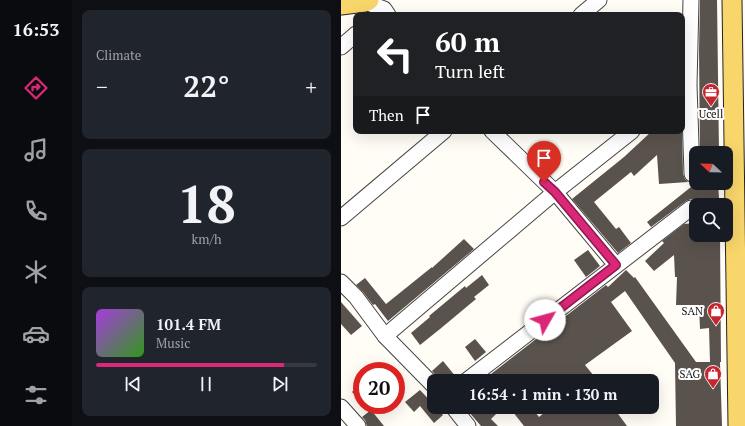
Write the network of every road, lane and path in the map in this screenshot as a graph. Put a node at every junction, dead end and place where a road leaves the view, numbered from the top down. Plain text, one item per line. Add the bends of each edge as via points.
1 (599, 0) edge
2 (691, 0) edge
3 (732, 0) edge
4 (341, 5) edge
5 (377, 8) edge
6 (585, 12) edge
7 (353, 37) edge
8 (341, 48) edge
9 (686, 88) edge
10 (440, 134) edge
11 (495, 134) edge
12 (628, 134) edge
13 (689, 146) edge
14 (555, 192) junction
15 (731, 198) edge
16 (689, 210) edge
17 (341, 218) edge
18 (732, 242) edge
19 (616, 265) junction
20 (341, 282) edge
21 (385, 336) junction
22 (475, 374) edge
23 (427, 379) edge
24 (341, 407) edge
25 (459, 414) edge
26 (357, 425) edge
27 (341, 426) edge
28 (468, 426) edge
29 (738, 426) edge

1 - 6 lane
2 - 9 lane
3 - 15 main road
4 - 5 main road
7 - 8 lane
9 - 13 lane
10 - 17 lane
11 - 14 lane
12 - 14 lane
14 - 19 lane
14 - 21 lane
16 - 19 lane
18 - 29 main road
19 - 22 lane
20 - 21 lane via 356,297
21 - 23 lane
24 - 26 lane
25 - 28 lane
26 - 27 lane

